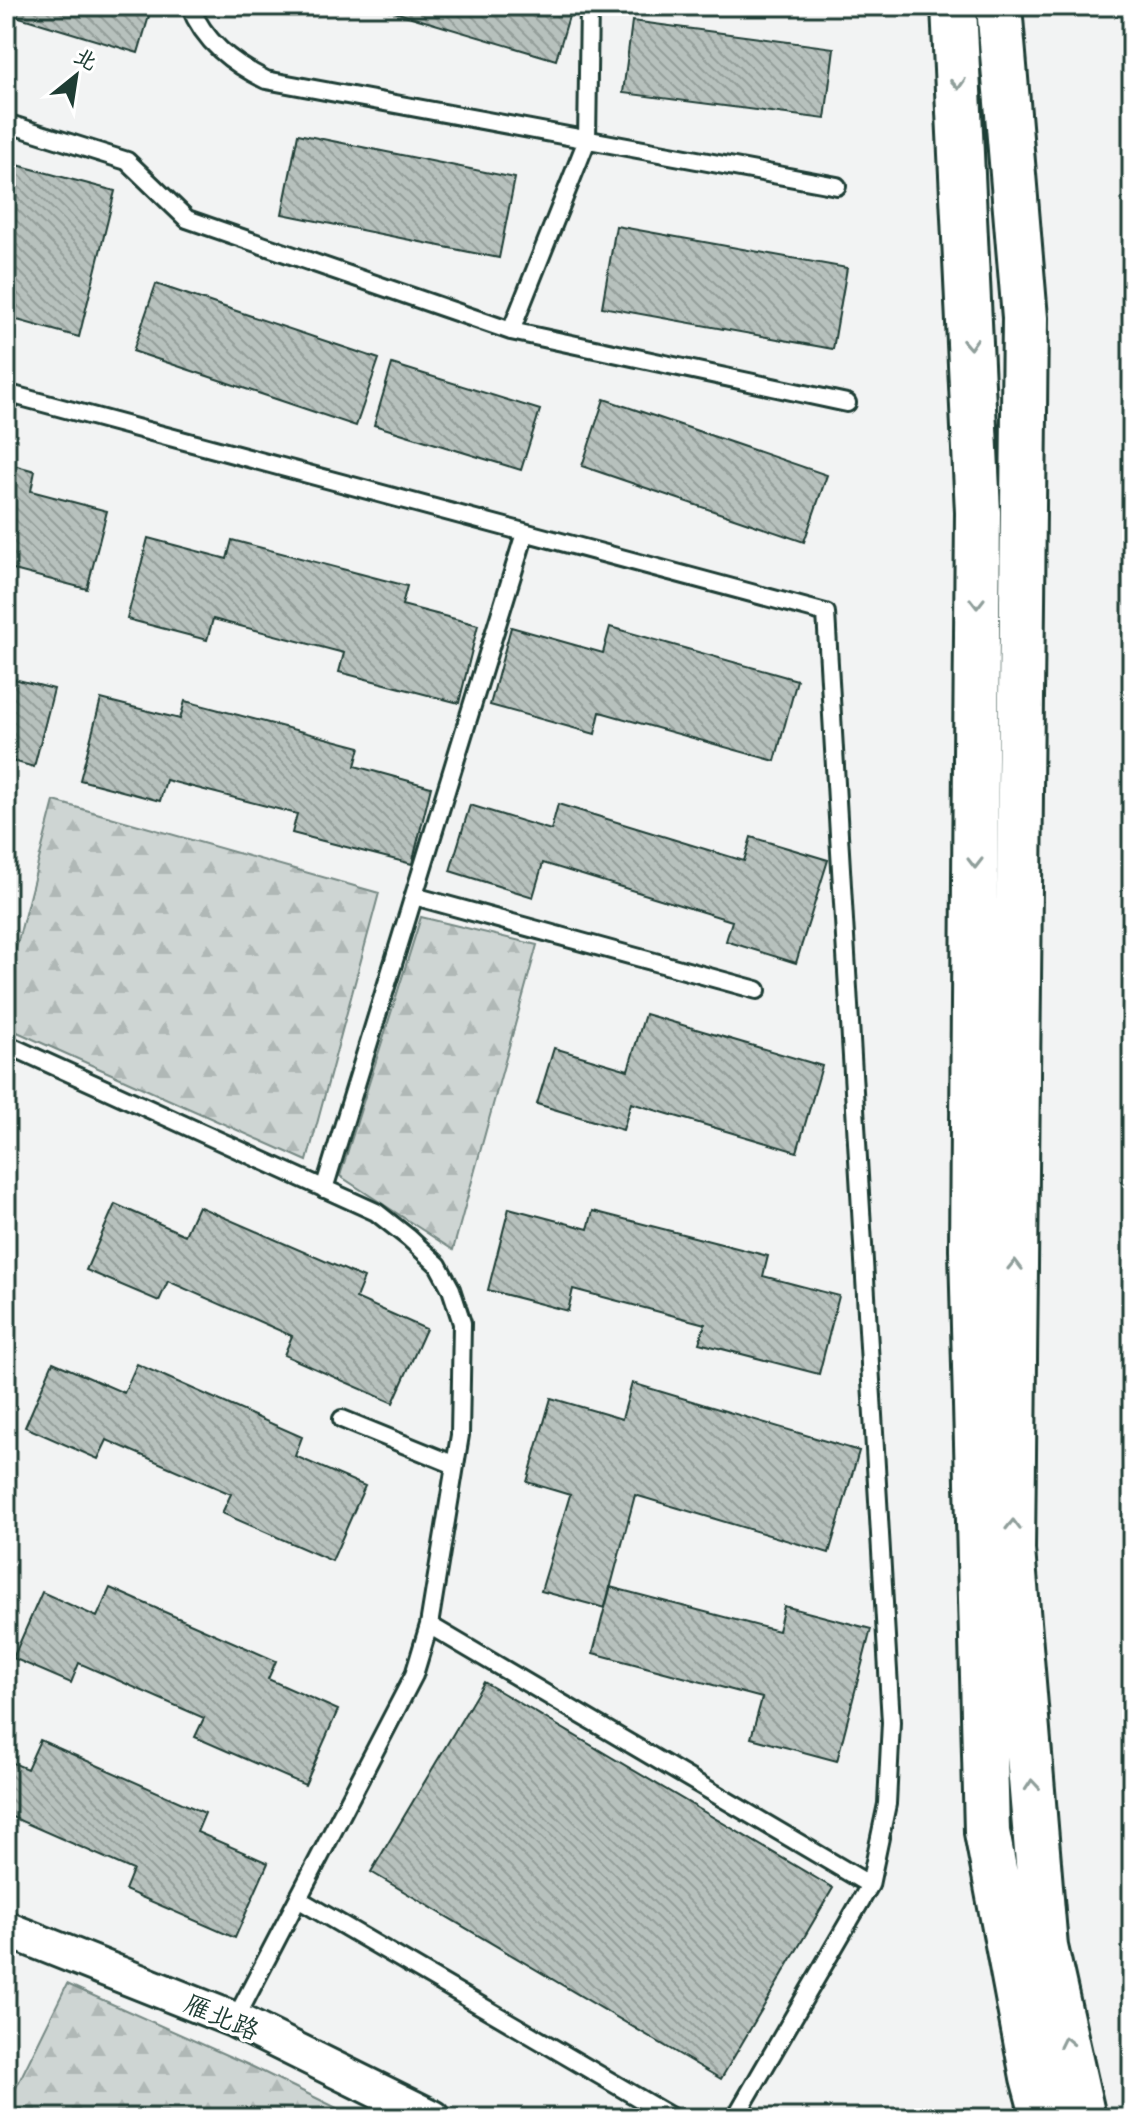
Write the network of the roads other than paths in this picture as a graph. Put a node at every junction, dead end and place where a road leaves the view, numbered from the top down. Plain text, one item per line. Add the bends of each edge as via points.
1 (190, 6) edge
2 (589, 6) edge
3 (954, 6) edge
4 (999, 6) edge
5 (6, 123) edge
6 (587, 140) junction
7 (837, 186) dead end
8 (511, 331) junction
9 (6, 393) edge
10 (847, 403) dead end
11 (525, 533) junction
12 (414, 896) junction
13 (757, 990) dead end
14 (6, 1044) edge
15 (324, 1189) junction
16 (342, 1419) dead end
17 (455, 1465) junction
18 (429, 1625) junction
19 (870, 1885) junction
20 (298, 1899) junction
21 (6, 1929) edge
22 (235, 2020) junction
23 (433, 2118) edge
24 (673, 2118) edge
25 (735, 2118) edge
26 (1044, 2118) edge
27 (1083, 2118) edge

1 - 6 lane via 212,43 239,67 266,80
2 - 6 lane
3 -> 26 main road via 978,512 972,1249 987,1832
27 -> 4 main road via 1045,1947 1012,1550 1025,318
5 - 8 lane via 127,161 187,219
6 - 7 lane
6 - 8 lane
8 - 10 lane
9 - 11 lane
11 - 12 lane
11 - 19 lane via 826,613 891,1722 887,1804
12 - 13 lane
12 - 15 lane
14 - 15 lane
15 - 17 lane via 376,1212 438,1265 451,1289 462,1323
16 - 17 lane
17 - 18 lane
18 - 19 lane
18 - 20 lane via 414,1675
19 - 25 lane
20 - 22 lane
20 - 24 lane
21 - 22 street, 雁北路
22 - 23 street, 雁北路

